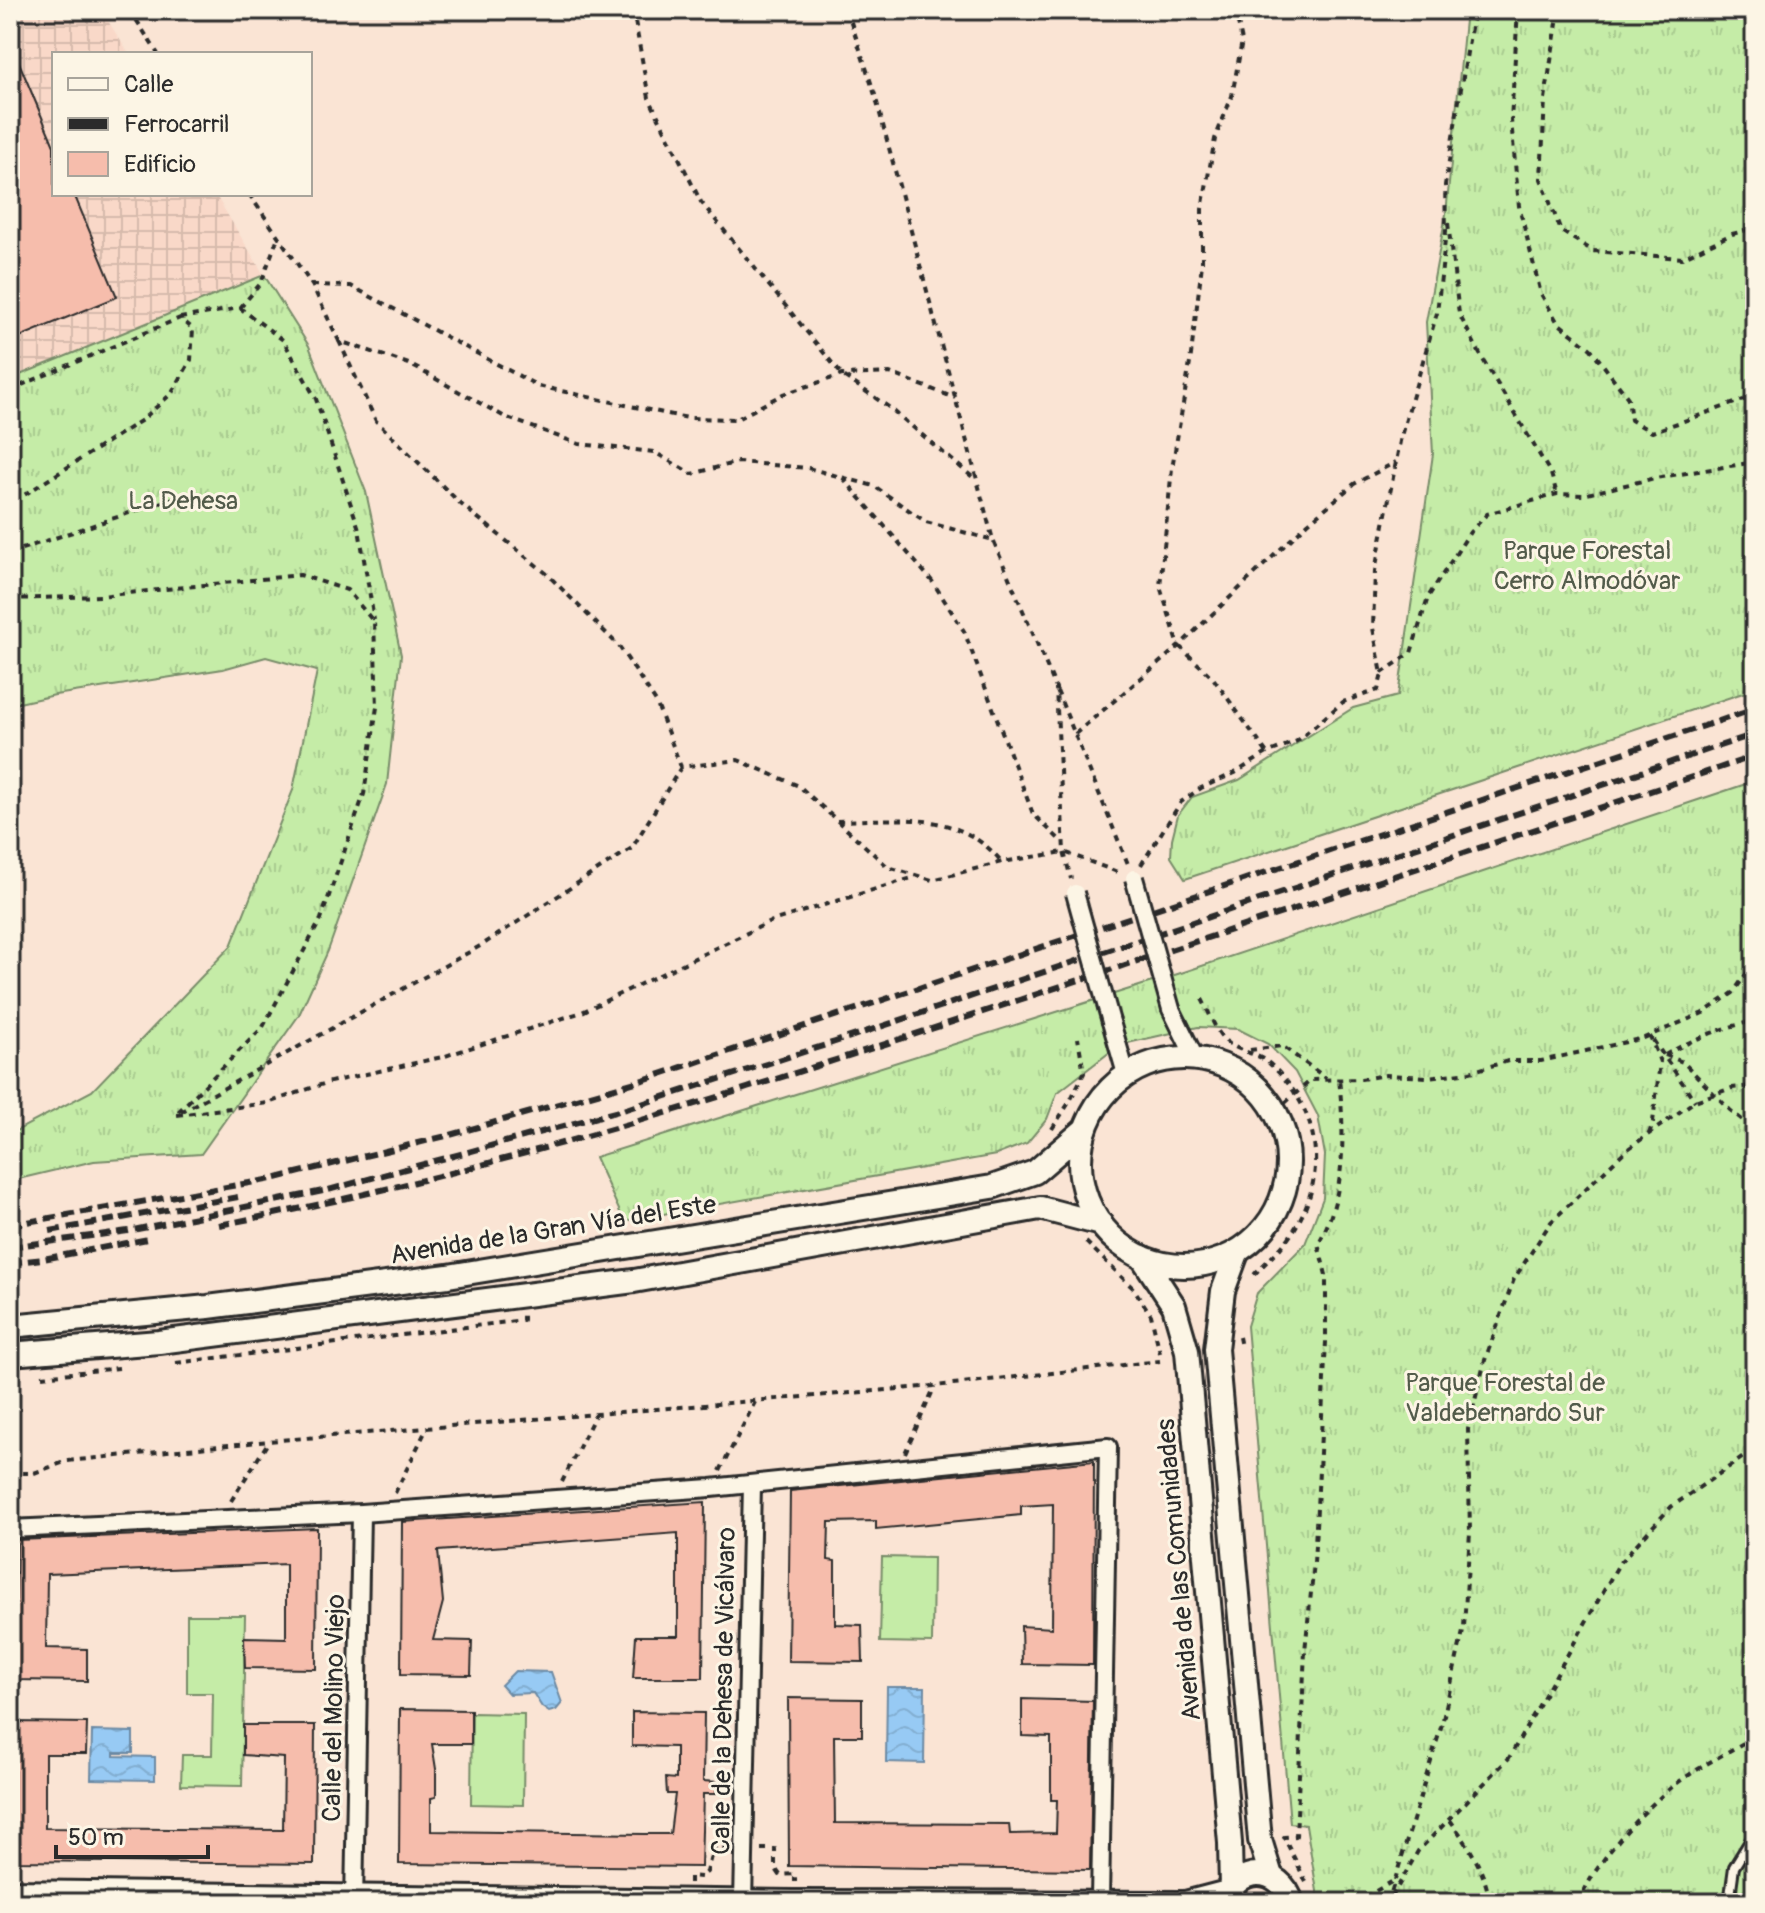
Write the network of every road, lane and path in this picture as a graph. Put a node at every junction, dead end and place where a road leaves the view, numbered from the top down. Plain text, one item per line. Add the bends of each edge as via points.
1 (130, 10) edge
2 (633, 10) edge
3 (847, 10) edge
4 (1235, 10) edge
5 (1474, 10) edge
6 (1518, 10) edge
7 (1559, 10) edge
8 (157, 52) edge
9 (250, 196) edge
10 (1446, 206) junction
11 (1755, 228) edge
12 (278, 237) junction
13 (312, 285) junction
14 (240, 308) junction
15 (180, 318) junction
16 (339, 341) junction
17 (842, 375) junction
18 (10, 390) edge
19 (1755, 396) edge
20 (955, 398) junction
21 (1396, 462) junction
22 (1755, 462) edge
23 (843, 478) junction
24 (977, 482) junction
25 (195, 491) dead end
26 (1557, 494) junction
27 (10, 504) edge
28 (993, 540) junction
29 (10, 553) edge
30 (10, 599) edge
31 (374, 622) junction
32 (1179, 646) junction
33 (1382, 674) junction
34 (1056, 688) junction
35 (1075, 734) junction
36 (1267, 753) junction
37 (681, 767) junction
38 (835, 821) junction
39 (1064, 843) junction
40 (1064, 852) junction
41 (1002, 862) junction
42 (918, 876) junction
43 (1134, 878) junction
44 (1075, 893) joint
45 (1755, 961) edge
46 (1202, 999) dead end
47 (1755, 1021) edge
48 (1650, 1036) junction
49 (1078, 1038) dead end
50 (1248, 1051) junction
51 (1665, 1055) junction
52 (1195, 1058) junction
53 (1126, 1074) junction
54 (1326, 1078) junction
55 (1339, 1079) junction
56 (1755, 1086) edge
57 (1295, 1093) junction
58 (1715, 1094) junction
59 (1695, 1101) junction
60 (1276, 1111) junction
61 (175, 1115) junction
62 (1085, 1129) junction
63 (1755, 1130) edge
64 (1049, 1134) dead end
65 (1649, 1134) junction
66 (1101, 1224) junction
67 (1077, 1239) dead end
68 (1237, 1253) junction
69 (1142, 1257) junction
70 (1246, 1285) dead end
71 (522, 1309) dead end
72 (10, 1326) edge
73 (1238, 1334) dead end
74 (1241, 1347) dead end
75 (1160, 1353) dead end
76 (10, 1354) edge
77 (1160, 1361) dead end
78 (167, 1364) dead end
79 (120, 1368) dead end
80 (42, 1376) dead end
81 (935, 1386) junction
82 (755, 1402) junction
83 (595, 1415) junction
84 (426, 1430) junction
85 (269, 1441) junction
86 (1755, 1449) edge
87 (897, 1469) junction
88 (10, 1473) edge
89 (752, 1485) junction
90 (711, 1488) junction
91 (554, 1499) junction
92 (386, 1512) junction
93 (361, 1513) junction
94 (219, 1520) junction
95 (10, 1529) edge
96 (1755, 1736) edge
97 (1449, 1819) junction
98 (1755, 1833) edge
99 (732, 1848) dead end
100 (758, 1849) dead end
101 (795, 1874) dead end
102 (1271, 1876) junction
103 (1395, 1880) junction
104 (690, 1885) dead end
105 (10, 1889) edge
106 (1300, 1895) edge
107 (1228, 1896) edge
108 (354, 1898) edge
109 (743, 1900) edge
110 (1100, 1900) junction
111 (1355, 1903) edge
112 (1389, 1903) edge
113 (1490, 1903) edge
114 (1579, 1903) edge
115 (1729, 1903) edge

1 - 8 path
2 - 17 path via 649,98 701,202
3 - 20 path via 875,95
4 - 32 path via 1242,41 1202,209 1202,264 1160,586
5 - 10 path
6 - 19 path via 1511,120 1519,206 1541,294 1558,323 1591,349 1628,398 1631,420 1652,432
7 - 11 path via 1545,99 1541,179 1561,231 1593,251 1682,258
9 - 12 path
10 - 21 path via 1437,313
10 - 26 path via 1459,314 1551,474
12 - 13 path
12 - 14 path via 261,283
13 - 16 path
13 - 17 path via 351,286 538,386 688,418 737,419 783,394
14 - 15 path
14 - 31 path via 283,340 316,399 359,529
15 - 18 path
15 - 27 path via 193,329 191,360 172,393 142,420
16 - 23 path via 409,364 505,417 579,444 654,452 692,474 738,462 808,468
16 - 37 path via 376,421 619,646 656,702
17 - 20 path via 890,373
17 - 24 path
20 - 24 path
21 - 32 path via 1331,503
21 - 33 path via 1375,571 1373,628
22 - 26 path via 1583,495
23 - 28 path via 874,486 926,522
23 - 39 path via 932,581 964,631 1033,814
24 - 28 path
25 - 29 path
26 - 33 path via 1487,514 1428,597 1411,653
28 - 34 path
30 - 31 path via 100,596 300,575 347,590
31 - 61 path via 377,707 364,794 321,919 263,1027
32 - 35 path
32 - 36 path via 1213,678
33 - 36 path via 1378,690 1343,702 1297,741
34 - 35 path
34 - 39 path
35 - 43 path
36 - 43 path via 1181,802
37 - 38 path via 738,760 799,786
37 - 61 path via 632,848 482,945
38 - 41 path via 916,820 960,828
38 - 42 path via 888,867
39 - 40 path
40 - 41 path
40 - 43 path
40 - 44 path
41 - 42 path via 932,880
42 - 61 path via 772,921 582,1012 540,1026 268,1103
43 - 52 street, bridge via 1171,1009
44 - 53 street, bridge
45 - 48 path via 1733,993
46 - 50 path via 1225,1041
47 - 51 path via 1688,1042
48 - 51 path
48 - 55 path via 1470,1072
48 - 65 path via 1660,1062
49 - 64 path via 1084,1073
50 - 54 path via 1282,1046
50 - 57 path via 1269,1063
51 - 58 path via 1683,1062
51 - 59 path
52 - 53 street via 1159,1060
52 - 60 street via 1215,1062 1250,1081
53 - 62 street via 1105,1093
54 - 55 path
54 - 57 path via 1311,1080
55 - 106 path via 1341,1165 1328,1226 1318,1244 1326,1275 1326,1342 1296,1836 1284,1837 1304,1872
56 - 58 path
57 - 60 path
57 - 70 path via 1315,1142 1317,1170 1290,1236
58 - 59 path
58 - 63 path
59 - 65 path
60 - 68 street via 1288,1150 1285,1190 1267,1226
62 - 66 street via 1082,1184
62 - 72 street, Avenida de la Gran Vía del Este via 1035,1172 1000,1186 448,1276
65 - 103 path via 1551,1222 1514,1279 1485,1360 1468,1429 1470,1532 1464,1627 1442,1724
66 - 69 street
66 - 76 street via 1040,1208 634,1281 159,1342
67 - 75 path via 1088,1243 1134,1289 1151,1315
68 - 69 street via 1190,1266
68 - 102 street via 1223,1291 1216,1349 1260,1840
69 - 107 street, Avenida de las Comunidades via 1174,1306 1187,1351 1230,1843
71 - 78 path via 523,1320
73 - 74 path
77 - 81 path
79 - 80 path
81 - 82 path
81 - 87 path
82 - 83 path
82 - 90 path
83 - 84 path
83 - 91 path
84 - 85 path
84 - 92 path
85 - 88 path via 67,1461 34,1473
85 - 94 path
86 - 97 path via 1671,1507 1620,1562 1509,1758
87 - 89 street
87 - 110 street via 1108,1447
89 - 90 street
89 - 109 street, Calle de la Dehesa de Vicálvaro
90 - 91 street
91 - 92 street
92 - 93 street
93 - 94 street
93 - 108 street, Calle del Molino Viejo
94 - 95 street
96 - 114 path via 1675,1785 1618,1840
97 - 112 path via 1418,1851
97 - 113 path via 1474,1852
98 - 115 lane via 1734,1867
99 - 104 path via 713,1848 707,1872 690,1876
100 - 101 path via 775,1849 780,1875
102 - 106 street via 1289,1893
102 - 107 street via 1244,1877
103 - 111 path
103 - 112 path
105 - 108 street
107 - 110 street
108 - 109 street
109 - 110 street

